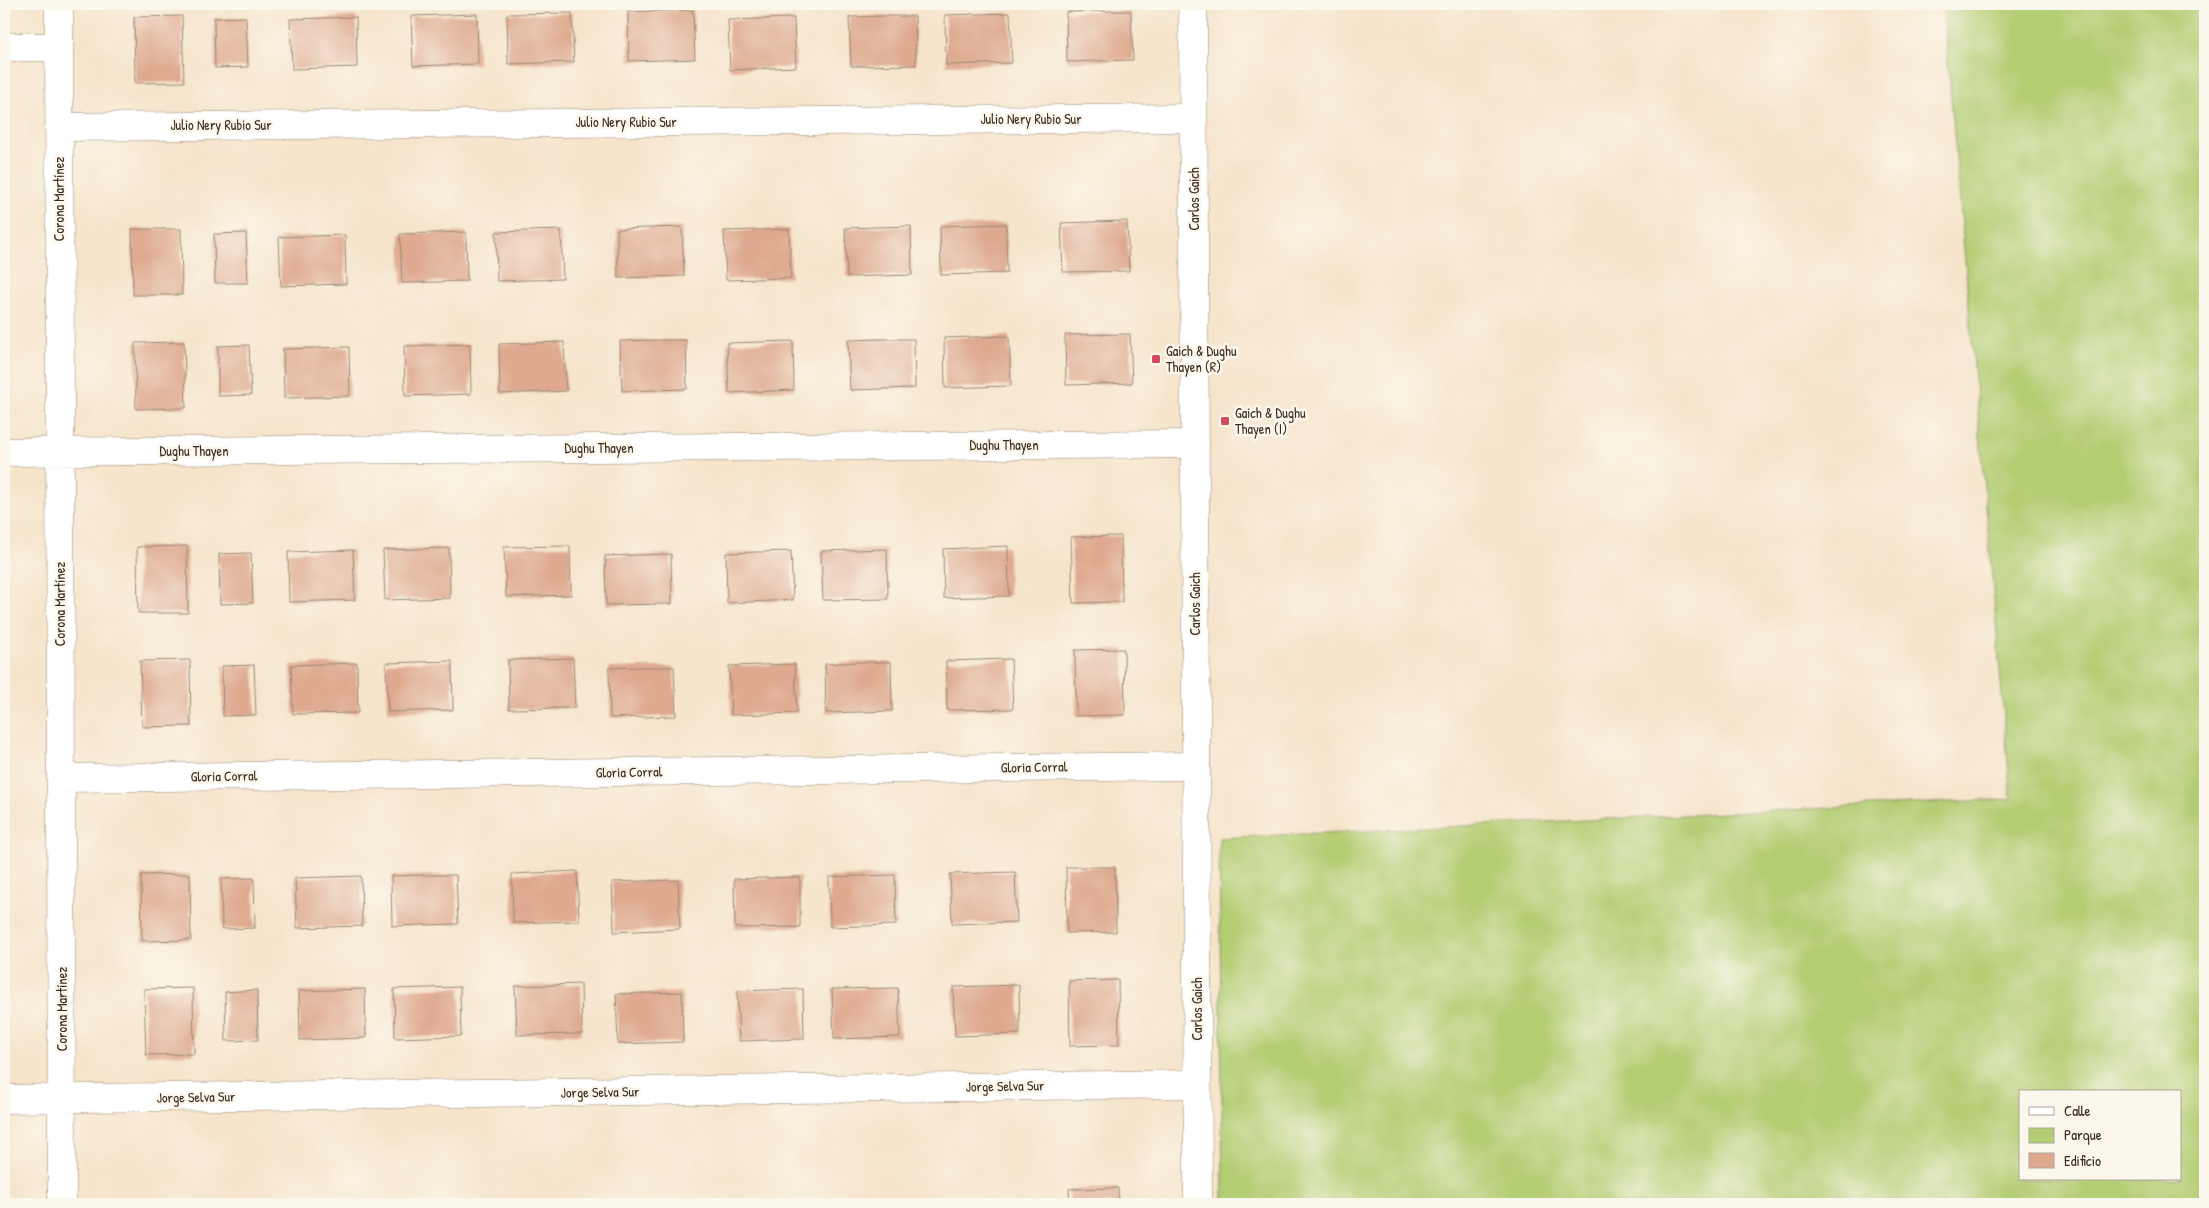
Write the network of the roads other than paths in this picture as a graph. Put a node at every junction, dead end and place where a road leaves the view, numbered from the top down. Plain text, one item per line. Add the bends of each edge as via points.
1 (59, 4) edge
2 (1193, 4) edge
3 (59, 47) junction
4 (4, 48) edge
5 (1193, 118) junction
6 (59, 127) junction
7 (1195, 444) junction
8 (4, 452) edge
9 (60, 452) junction
10 (1196, 766) junction
11 (61, 778) junction
12 (1197, 1084) junction
13 (62, 1098) junction
14 (4, 1099) edge
15 (62, 1204) edge
16 (1198, 1204) edge

1 - 3 street, Corona Martínez
2 - 5 street, Carlos Gaich
3 - 4 street
3 - 6 street, Corona Martínez
5 - 6 street, Julio Nery Rubio Sur
5 - 7 street, Carlos Gaich
6 - 9 street, Corona Martínez
7 - 9 street, Dughu Thayen
7 - 10 street, Carlos Gaich
8 - 9 street, Dughu Thayen
9 - 11 street, Corona Martínez
10 - 11 street, Gloria Corral
10 - 12 street, Carlos Gaich
11 - 13 street, Corona Martínez
12 - 13 street, Jorge Selva Sur
12 - 16 street, Carlos Gaich
13 - 14 street, Jorge Selva Sur
13 - 15 street, Corona Martínez

